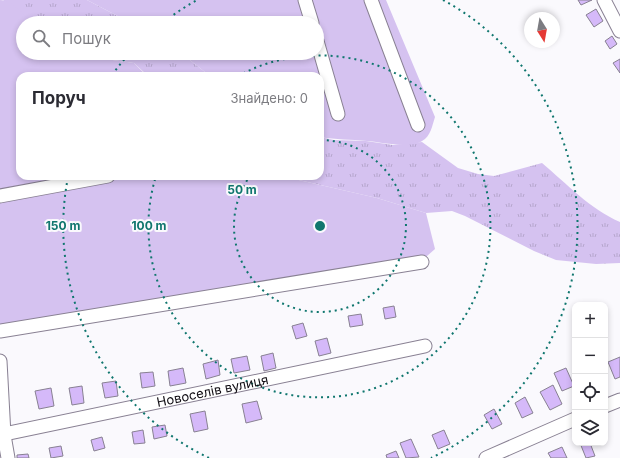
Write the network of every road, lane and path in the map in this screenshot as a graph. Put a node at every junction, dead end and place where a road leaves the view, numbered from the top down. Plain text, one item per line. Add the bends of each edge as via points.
1 (306, 0) edge
2 (371, 0) edge
3 (604, 0) edge
4 (310, 16) edge
5 (620, 31) edge
6 (322, 60) edge
7 (338, 114) dead end
8 (418, 125) dead end
9 (86, 180) edge
10 (0, 196) edge
11 (422, 262) dead end
12 (0, 331) edge
13 (424, 346) dead end
14 (0, 361) edge
15 (620, 400) edge
16 (608, 405) edge
17 (572, 420) edge
18 (1, 435) edge
19 (8, 458) edge
20 (486, 458) edge

1 - 4 street
2 - 8 street
3 - 5 street
6 - 7 street
9 - 10 street
11 - 12 street
13 - 18 street, Новоселів вулиця
14 - 18 street
15 - 16 street
17 - 20 street
18 - 19 street

